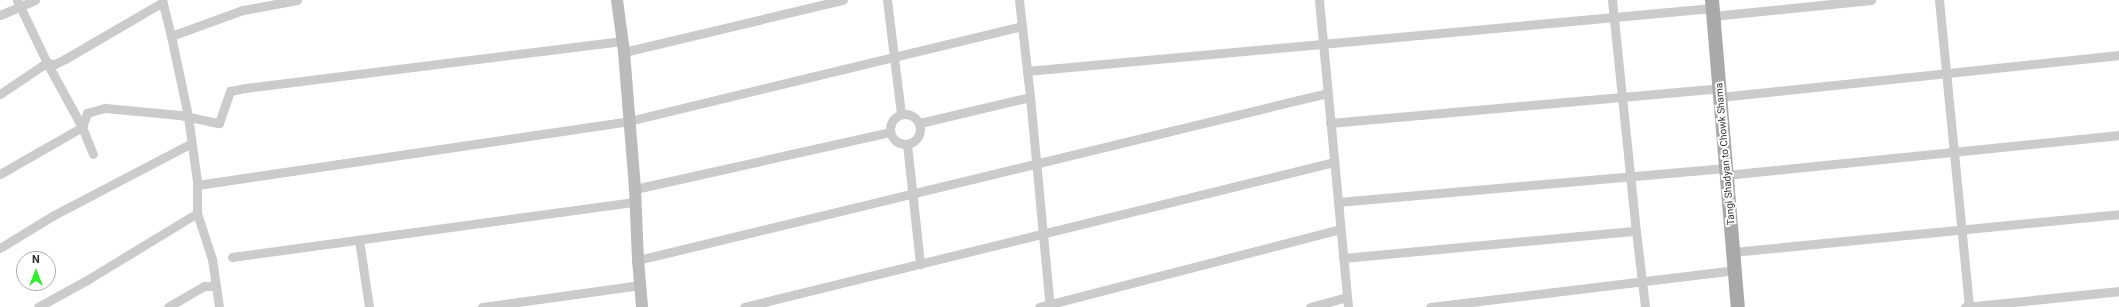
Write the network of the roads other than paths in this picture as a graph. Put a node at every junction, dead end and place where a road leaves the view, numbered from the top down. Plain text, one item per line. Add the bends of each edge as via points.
1 (35, 0) edge
2 (297, 0) edge
3 (617, 0) edge
4 (844, 0) edge
5 (887, 0) edge
6 (1019, 0) edge
7 (1319, 0) edge
8 (1612, 0) edge
9 (1871, 0) edge
10 (1938, 0) edge
11 (163, 1) edge
12 (18, 3) edge
13 (1712, 8) edge
14 (0, 15) edge
15 (1613, 17) junction
16 (1022, 26) junction
17 (171, 36) junction
18 (1323, 44) junction
19 (623, 46) junction
20 (2119, 55) edge
21 (894, 58) junction
22 (47, 63) junction
23 (1027, 71) junction
24 (1946, 73) junction
25 (1719, 92) junction
26 (1327, 93) junction
27 (0, 94) edge
28 (1623, 96) junction
29 (1030, 97) junction
30 (901, 114) junction
31 (188, 116) junction
32 (629, 122) junction
33 (1330, 123) junction
34 (920, 124) junction
35 (82, 127) junction
36 (890, 132) junction
37 (2119, 135) edge
38 (190, 144) junction
39 (907, 144) junction
40 (1953, 152) junction
41 (93, 154) dead end
42 (1334, 162) junction
43 (1036, 163) junction
44 (1726, 171) junction
45 (0, 174) edge
46 (1631, 176) junction
47 (197, 185) junction
48 (635, 189) junction
49 (912, 193) junction
50 (636, 202) junction
51 (1338, 202) junction
52 (197, 213) junction
53 (2119, 214) edge
54 (1340, 229) junction
55 (1961, 229) junction
56 (1636, 231) junction
57 (1043, 234) junction
58 (359, 240) junction
59 (0, 248) edge
60 (1733, 252) junction
61 (232, 257) dead end
62 (1343, 258) junction
63 (638, 260) junction
64 (920, 264) junction
65 (1734, 270) junction
66 (1643, 281) junction
67 (215, 286) junction
68 (640, 286) junction
69 (2119, 291) edge
70 (1347, 297) junction
71 (1049, 306) edge
72 (38, 307) edge
73 (168, 307) edge
74 (219, 307) edge
75 (369, 307) edge
76 (482, 307) edge
77 (642, 307) edge
78 (744, 307) edge
79 (1039, 307) edge
80 (1310, 307) edge
81 (1348, 307) edge
82 (1430, 307) edge
83 (1646, 307) edge
84 (1738, 307) edge
85 (1965, 307) edge
86 (1969, 307) edge

1 - 12 street
2 - 17 street via 243,10
3 - 19 main road
4 - 19 street
5 - 21 street
6 - 16 street
7 - 18 street
8 - 15 street
9 - 13 street
10 - 24 street
11 - 17 street
11 - 22 street via 65,59 55,64
12 - 14 street
12 - 22 street
13 - 15 street
13 - 25 main road, Tangi Shadyan to Chowk Shama
15 - 18 street
15 - 28 street
16 - 21 street
16 - 23 street
17 - 31 street
18 - 23 street
18 - 26 street
19 - 31 street via 244,88 230,91 219,123
19 - 32 main road
20 - 24 street
21 - 30 street
21 - 32 street
22 - 27 street
22 - 35 street
23 - 29 street
24 - 25 street
24 - 40 street
25 - 28 street
25 - 44 main road, Tangi Shadyan to Chowk Shama
26 - 33 street
26 - 43 street
28 - 33 street
28 - 46 street
29 - 34 street
29 - 43 street
30 - 34 street via 912,115
30 - 36 street via 892,121
31 - 35 street via 105,108 87,113
31 - 38 street
32 - 47 street
32 - 48 main road
33 - 42 street
34 - 39 street via 920,134
35 - 41 street
35 - 45 street
36 - 39 street via 896,141
36 - 48 street
37 - 40 street
38 - 47 street
38 - 59 street via 54,216
39 - 49 street
40 - 44 street
40 - 55 street
42 - 51 street
42 - 57 street
43 - 49 street
43 - 57 street
44 - 46 street
44 - 60 main road, Tangi Shadyan to Chowk Shama
46 - 51 street
46 - 56 street
47 - 52 street
48 - 50 main road
49 - 63 street
49 - 64 street
50 - 58 street
50 - 63 main road
51 - 54 street
52 - 67 street via 212,259
52 - 72 street
53 - 55 street
54 - 62 street
54 - 71 street
55 - 60 street
55 - 86 street
56 - 62 street
56 - 66 street
57 - 64 street
57 - 71 street
58 - 61 street
58 - 75 street
60 - 65 main road, Tangi Shadyan to Chowk Shama
62 - 70 street
63 - 68 main road
64 - 78 street
65 - 66 street
65 - 84 main road, Tangi Shadyan to Chowk Shama
66 - 82 street
66 - 83 street
67 - 73 street via 204,286
67 - 74 street
68 - 76 street
68 - 77 main road
69 - 86 street
70 - 80 street
70 - 81 street
71 - 79 street
85 - 86 street

